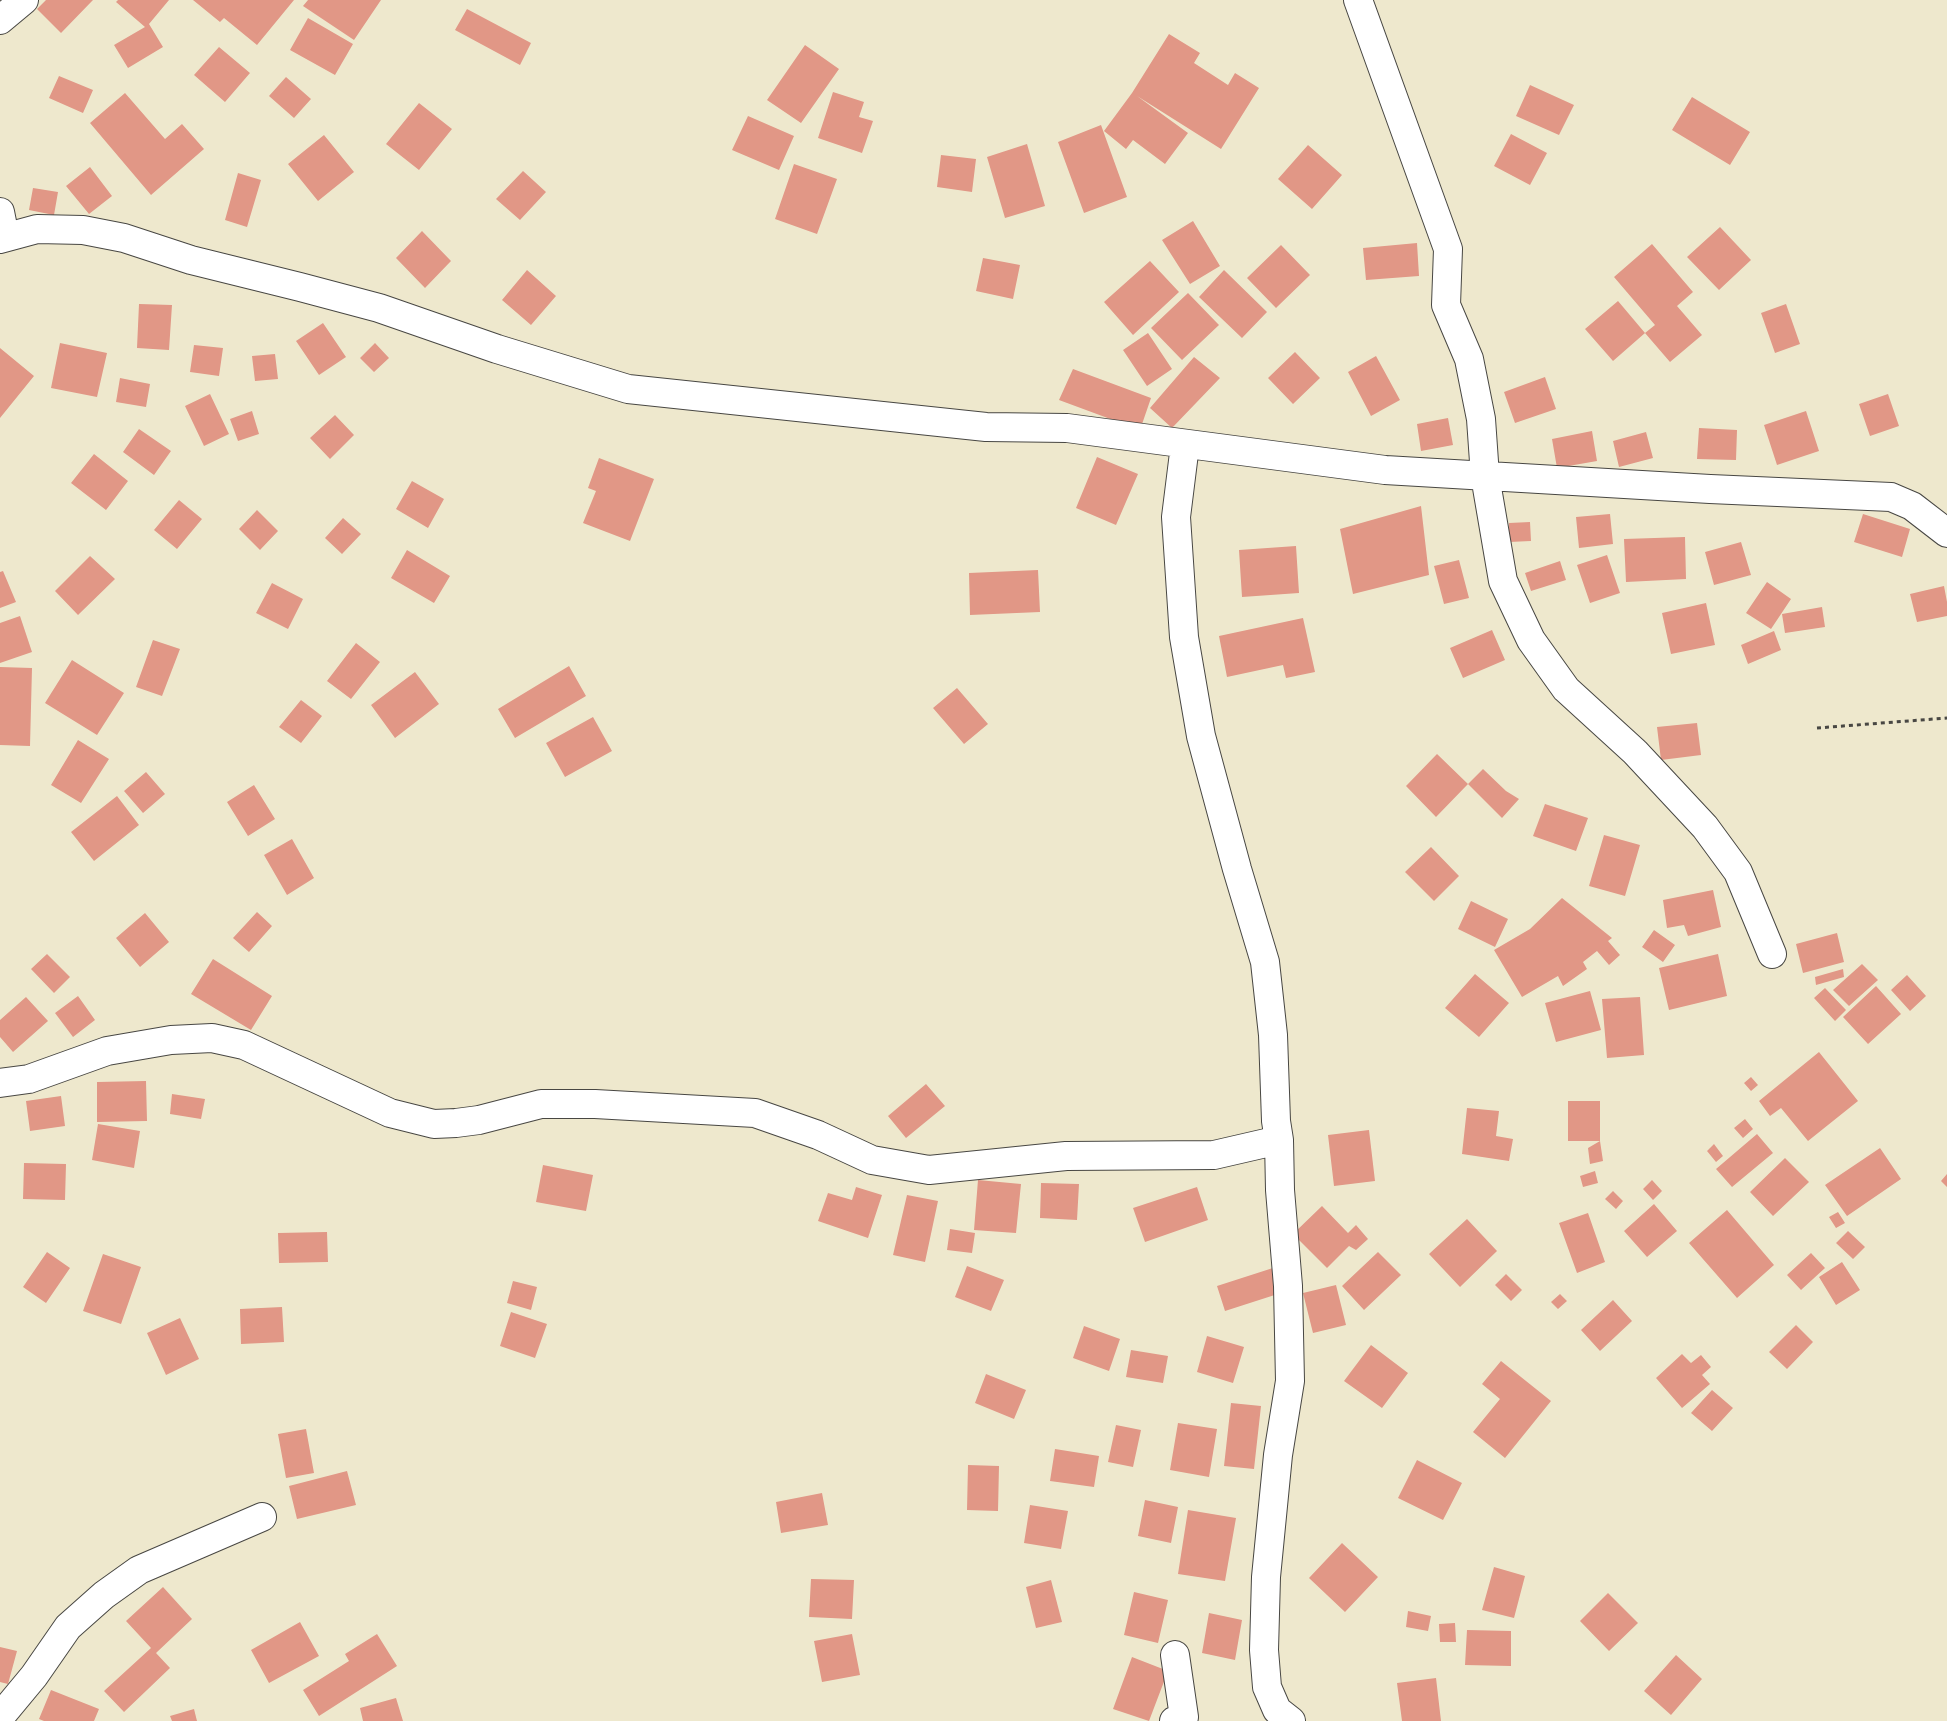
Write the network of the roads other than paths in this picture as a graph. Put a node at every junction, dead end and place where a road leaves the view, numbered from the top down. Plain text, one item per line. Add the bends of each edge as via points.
1 (24, 0) edge
2 (1358, 0) edge
3 (0, 20) edge
4 (2, 229) edge
5 (1185, 445) junction
6 (1485, 476) junction
7 (1947, 533) edge
8 (1772, 954) dead end
9 (0, 1083) edge
10 (1279, 1140) junction
11 (262, 1516) dead end
12 (1176, 1655) dead end
13 (0, 1717) edge
14 (1174, 1721) edge
15 (1291, 1721) edge

1 - 3 street
2 - 6 street via 1448,249 1446,305 1469,359 1481,419
4 - 5 street via 82,230 124,238 191,260 379,308 628,390 986,427 1067,428
5 - 6 street via 1385,470
5 - 10 street via 1176,517 1184,637 1201,736 1265,962
6 - 7 street via 1891,497 1912,506
6 - 8 street via 1503,581 1531,640 1566,689 1635,752 1705,827 1738,872
9 - 10 street via 29,1080 107,1051 171,1040 212,1038 244,1045 390,1113 434,1124 479,1120 541,1104 755,1113 872,1160 929,1170 1066,1156 1214,1154
10 - 15 street via 1290,1381 1278,1455 1266,1577 1264,1650 1267,1687 1277,1710
11 - 13 street via 139,1570 104,1595 68,1627
12 - 14 street via 1184,1718

